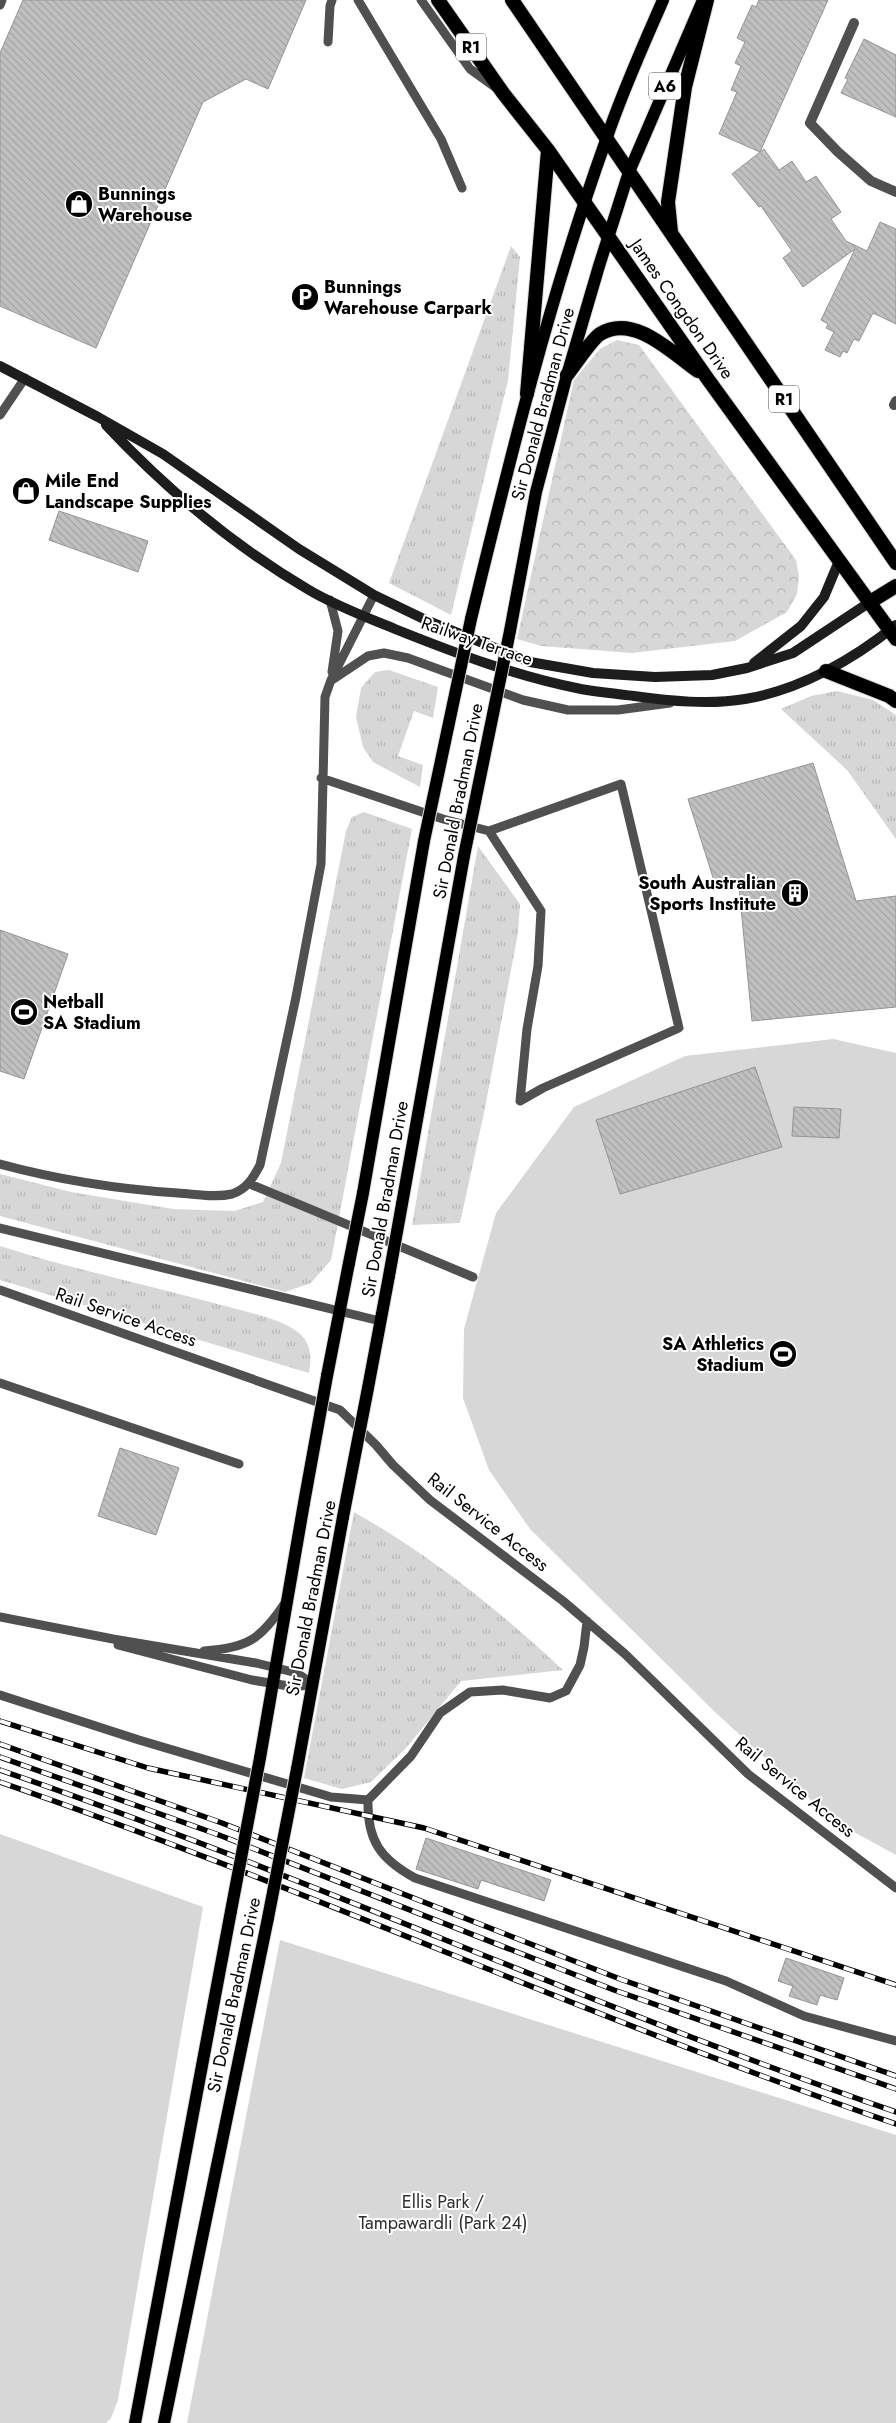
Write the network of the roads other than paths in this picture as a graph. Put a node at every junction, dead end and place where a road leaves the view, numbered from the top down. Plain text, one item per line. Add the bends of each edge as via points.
1 (2, 0) edge
2 (332, 0) edge
3 (358, 0) edge
4 (421, 0) edge
5 (438, 0) edge
6 (512, 0) edge
7 (663, 0) edge
8 (702, 0) edge
9 (708, 0) edge
10 (0, 5) edge
11 (854, 23) dead end
12 (328, 42) dead end
13 (503, 93) junction
14 (606, 139) junction
15 (548, 150) junction
16 (628, 172) junction
17 (462, 188) dead end
18 (896, 192) edge
19 (584, 201) junction
20 (609, 236) junction
21 (672, 236) junction
22 (0, 366) edge
23 (567, 376) junction
24 (25, 378) junction
25 (706, 378) junction
26 (526, 394) junction
27 (0, 415) edge
28 (98, 416) junction
29 (839, 561) junction
30 (896, 563) edge
31 (896, 586) edge
32 (374, 595) junction
33 (330, 600) junction
34 (870, 602) junction
35 (364, 616) junction
36 (894, 631) edge
37 (747, 668) junction
38 (826, 671) junction
39 (331, 680) junction
40 (896, 701) edge
41 (675, 702) junction
42 (321, 778) junction
43 (489, 831) junction
44 (0, 1164) edge
45 (250, 1184) junction
46 (0, 1228) edge
47 (473, 1277) dead end
48 (0, 1290) edge
49 (339, 1312) junction
50 (380, 1322) junction
51 (0, 1383) edge
52 (239, 1464) dead end
53 (288, 1599) junction
54 (0, 1617) edge
55 (587, 1621) junction
56 (85, 1634) junction
57 (186, 1651) junction
58 (276, 1667) junction
59 (273, 1684) junction
60 (312, 1684) junction
61 (0, 1695) edge
62 (368, 1800) junction
63 (896, 1888) edge
64 (896, 2041) edge
65 (135, 2423) edge
66 (164, 2423) edge

1 - 10 lane
2 - 12 lane
3 - 17 lane via 441,139
4 - 13 lane via 470,70
5 - 13 highway, James Congdon Drive / R1
6 - 14 highway, James Congdon Drive / R1
7 - 14 main road, Sir Donald Bradman Drive / A6
8 - 16 main road, Sir Donald Bradman Drive / A6
9 - 21 highway via 684,97 668,202
11 - 18 street via 810,122 871,181
13 - 15 highway, James Congdon Drive / R1
14 - 16 highway, James Congdon Drive / R1
14 - 19 main road, Sir Donald Bradman Drive
15 - 19 highway, James Congdon Drive / R1
15 - 26 highway
16 - 20 main road, Sir Donald Bradman Drive
16 - 21 highway, James Congdon Drive / R1
19 - 20 highway, James Congdon Drive / R1
19 - 26 main road, Sir Donald Bradman Drive
20 - 23 main road, Sir Donald Bradman Drive
20 - 25 highway, James Congdon Drive / R1
21 - 30 highway, James Congdon Drive / R1
22 - 24 main road, Railway Terrace
23 - 25 highway via 600,334 619,327 642,332
23 - 50 main road, Sir Donald Bradman Drive, bridge via 536,492 464,856
24 - 27 lane
24 - 28 main road, Railway Terrace
25 - 29 highway, James Congdon Drive / R1
26 - 49 main road, Sir Donald Bradman Drive, bridge via 471,619 424,841
28 - 32 main road, Railway Terrace via 163,454 299,549
28 - 33 main road, Railway Terrace via 146,467 180,497 240,544
29 - 34 highway, James Congdon Drive / R1
29 - 37 main road via 824,597 801,626
31 - 34 highway
32 - 35 lane
32 - 37 main road, Railway Terrace via 428,621 530,662 594,673 655,677 712,675
33 - 35 main road, Railway Terrace
33 - 39 lane via 338,631
34 - 36 highway, James Congdon Drive / R1
34 - 37 main road, Railway Terrace via 792,653
35 - 39 lane
35 - 41 main road, Railway Terrace via 525,676 582,689
36 - 38 main road, Railway Terrace
38 - 40 highway
38 - 41 main road, Railway Terrace via 785,688 745,699
39 - 41 lane via 368,656 384,653 408,658 523,700 568,710 618,710
39 - 42 lane via 325,697
42 - 43 lane
42 - 45 lane via 321,864 260,1165
43 - 43 lane via 621,784 679,1028 520,1101 527,1029 538,966 541,911
44 - 45 lane via 85,1184 144,1191 233,1194
45 - 47 lane
46 - 49 lane
48 - 55 lane, Rail Service Access via 340,1410 430,1500
49 - 50 lane
49 - 53 main road, Sir Donald Bradman Drive, bridge
50 - 60 main road, Sir Donald Bradman Drive, bridge
51 - 52 lane
53 - 57 lane via 269,1628 240,1646
53 - 58 main road, Sir Donald Bradman Drive
54 - 56 lane
55 - 62 lane via 580,1665 566,1691 550,1698 503,1690 470,1692 440,1713 411,1756
55 - 63 lane, Rail Service Access via 748,1774
56 - 57 lane
56 - 59 lane via 217,1672
57 - 58 lane
58 - 59 main road, Sir Donald Bradman Drive
58 - 60 lane via 297,1673
59 - 60 lane via 295,1687
59 - 65 main road, Sir Donald Bradman Drive, bridge
60 - 66 main road, Sir Donald Bradman Drive, bridge via 268,1918
61 - 62 lane via 331,1797
62 - 64 lane via 367,1815 377,1847 390,1862 415,1878 726,1982 804,2016

